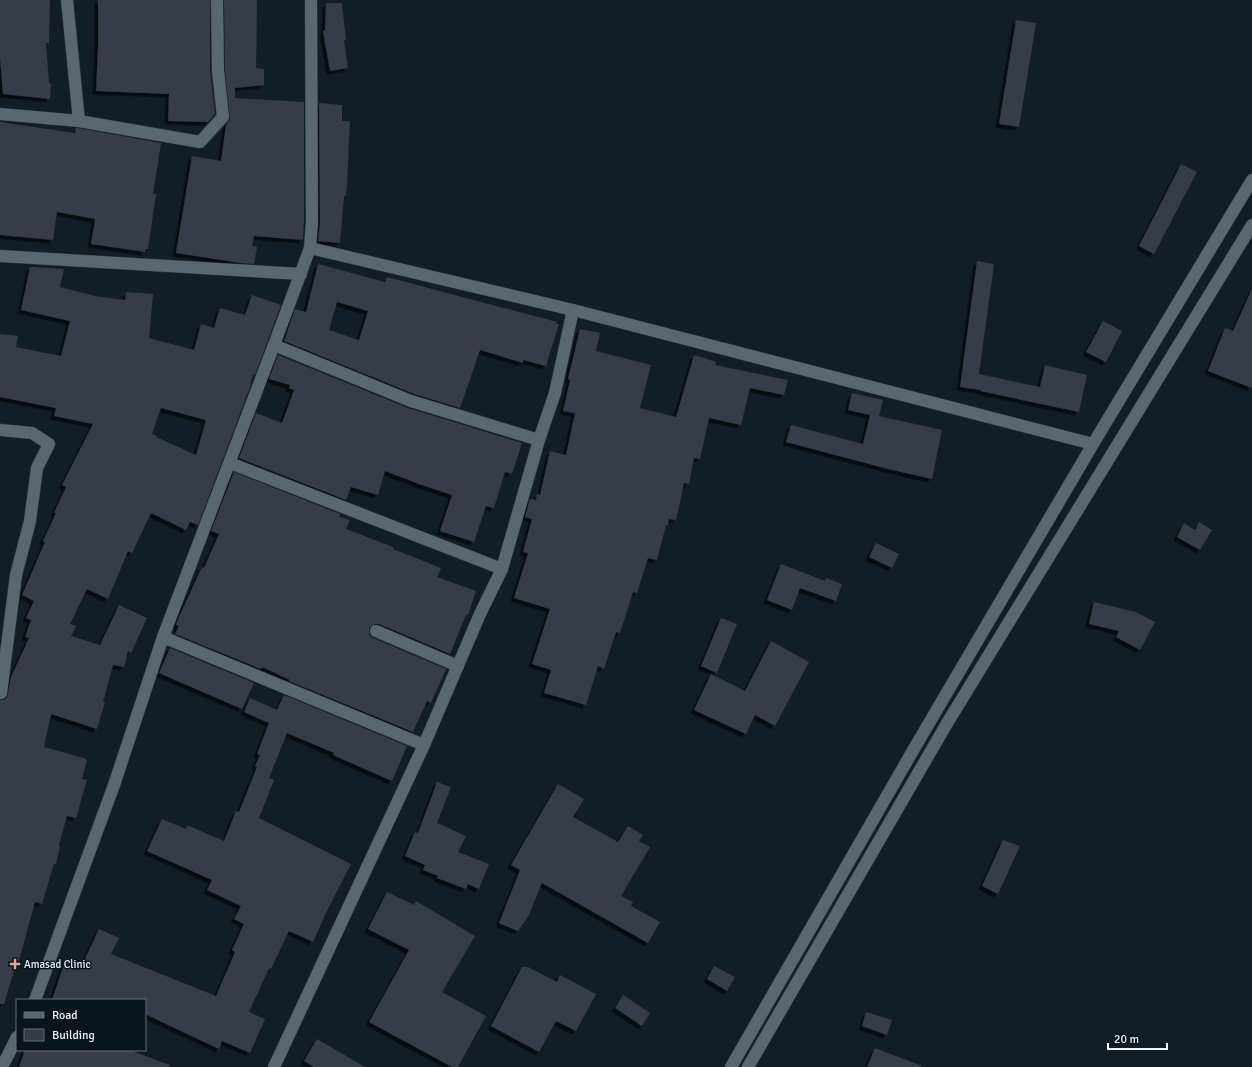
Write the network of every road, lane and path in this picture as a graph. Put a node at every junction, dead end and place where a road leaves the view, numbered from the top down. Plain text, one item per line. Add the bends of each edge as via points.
1 (67, 0) edge
2 (217, 0) edge
3 (311, 0) edge
4 (0, 114) edge
5 (79, 121) junction
6 (1252, 180) edge
7 (1252, 225) edge
8 (310, 248) junction
9 (0, 256) edge
10 (301, 274) junction
11 (573, 310) junction
12 (274, 345) junction
13 (0, 430) edge
14 (539, 440) junction
15 (1093, 444) junction
16 (230, 463) junction
17 (502, 569) junction
18 (376, 631) dead end
19 (163, 637) junction
20 (458, 666) junction
21 (1, 693) dead end
22 (424, 745) junction
23 (35, 999) edge
24 (16, 1039) edge
25 (2, 1067) edge
26 (274, 1067) edge
27 (731, 1067) edge
28 (748, 1067) edge

1 - 5 street
2 - 5 street via 218,71 223,116 200,142
3 - 8 street
4 - 5 street
6 - 15 street
7 - 28 street via 946,724
8 - 10 street
8 - 11 street
9 - 10 street
10 - 12 street
11 - 14 street via 555,393
11 - 15 street
12 - 14 street via 411,401
12 - 16 street
13 - 21 street via 32,433 49,444 37,468 30,521 16,575
14 - 17 street
15 - 27 street
16 - 17 street
16 - 19 street
17 - 20 street
18 - 20 street
19 - 22 street
19 - 23 street via 114,785
20 - 22 street
22 - 26 street
24 - 25 street

